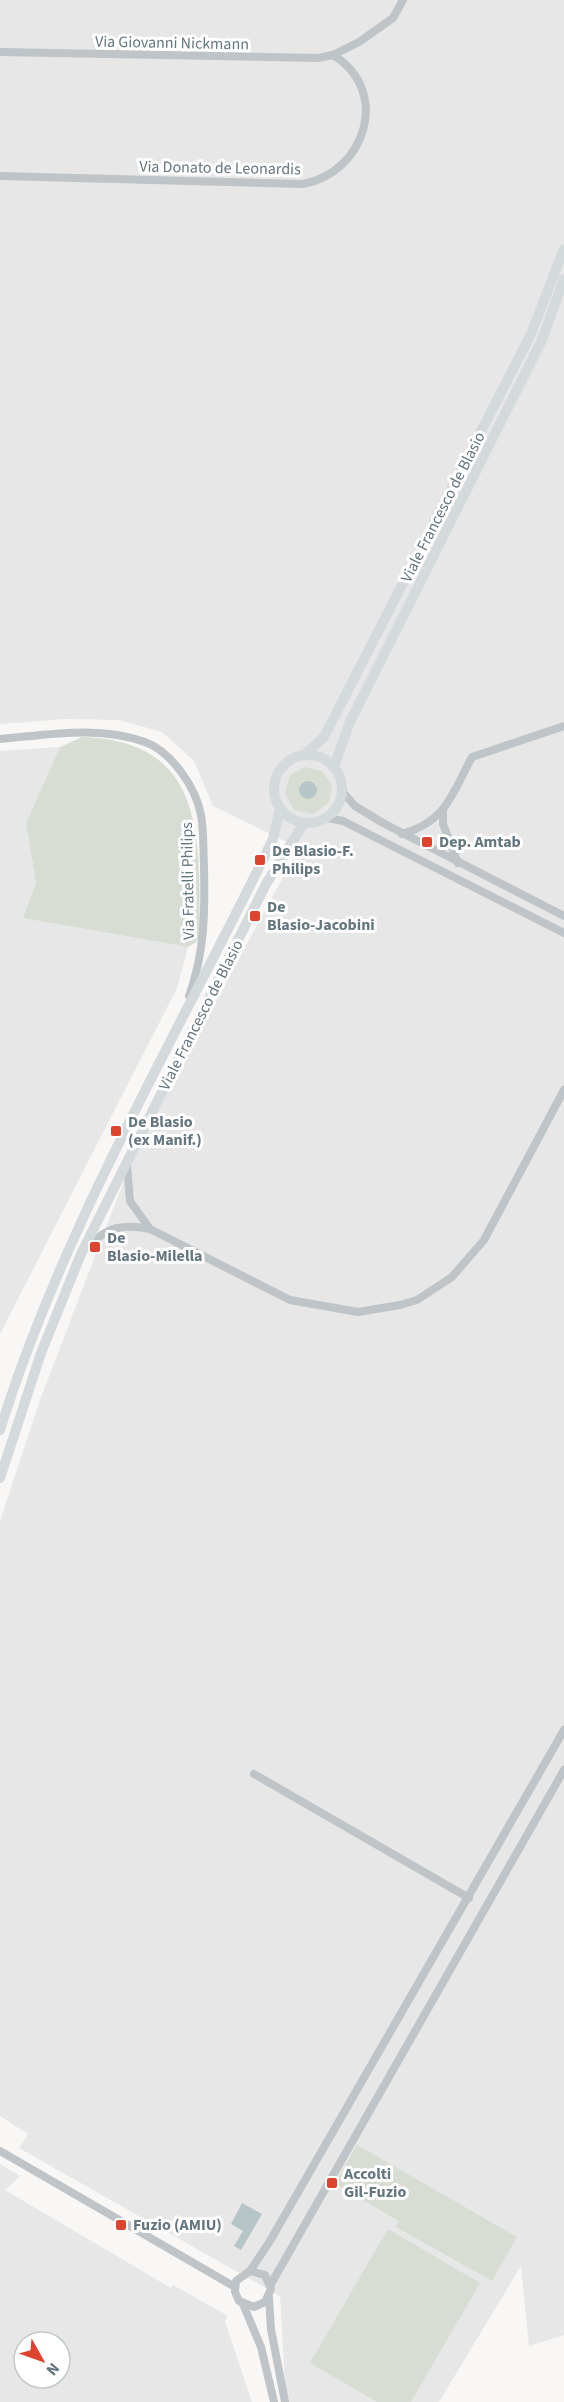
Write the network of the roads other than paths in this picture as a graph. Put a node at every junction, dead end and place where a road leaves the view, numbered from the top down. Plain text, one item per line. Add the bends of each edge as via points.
1 (403, 0) edge
2 (0, 52) edge
3 (333, 55) junction
4 (0, 176) edge
5 (564, 249) edge
6 (564, 279) edge
7 (564, 726) edge
8 (0, 739) edge
9 (304, 755) junction
10 (334, 767) junction
11 (342, 791) junction
12 (280, 809) junction
13 (443, 812) junction
14 (327, 818) junction
15 (304, 823) junction
16 (402, 834) junction
17 (458, 863) junction
18 (564, 916) edge
19 (564, 933) edge
20 (173, 1040) junction
21 (564, 1090) edge
22 (127, 1160) junction
23 (150, 1229) junction
24 (81, 1254) junction
25 (0, 1430) edge
26 (0, 1478) edge
27 (564, 1730) edge
28 (564, 1770) edge
29 (254, 1774) dead end
30 (469, 1898) junction
31 (0, 2151) edge
32 (250, 2271) junction
33 (271, 2284) junction
34 (235, 2287) junction
35 (269, 2298) junction
36 (243, 2304) junction
37 (274, 2402) edge
38 (285, 2402) edge

1 - 3 street, Via Giovanni Nickmann via 393,18
2 - 3 street, Via Giovanni Nickmann via 307,59
3 - 4 street, Via Donato de Leonardis via 360,80 366,115 350,155 320,181 303,184
5 - 9 street, Viale Francesco de Blasio via 531,334 411,571 324,737
6 - 10 street, Viale Francesco de Blasio via 542,340 349,724
7 - 13 street via 472,757
8 - 20 street, Via Fratelli Philips via 81,733 130,737 148,743 170,759 194,794 203,837 204,931 199,967
9 - 10 street via 315,756
9 - 12 street via 286,764 275,780
10 - 11 street
11 - 14 street via 340,801
11 - 16 street via 356,806
12 - 15 street
12 - 20 street, Viale Francesco de Blasio via 273,839
13 - 16 street via 419,829
13 - 17 street via 443,824
14 - 15 street
14 - 19 street via 344,821
15 - 22 street, Viale Francesco de Blasio via 266,884
16 - 17 street
17 - 18 street
20 - 25 street, Viale Francesco de Blasio via 57,1276
21 - 23 street via 484,1240 452,1277 417,1300 358,1312 310,1306 290,1300
22 - 23 street via 130,1201
22 - 24 street, Viale Francesco de Blasio
23 - 24 street via 112,1227
24 - 26 street, Viale Francesco de Blasio via 41,1353
27 - 30 street
28 - 33 street
29 - 30 street
30 - 32 street
31 - 34 street
32 - 33 street via 265,2275
32 - 34 street via 240,2276
33 - 35 street
34 - 36 street via 236,2297
35 - 36 street via 260,2306
35 - 38 street
36 - 37 street via 261,2347

